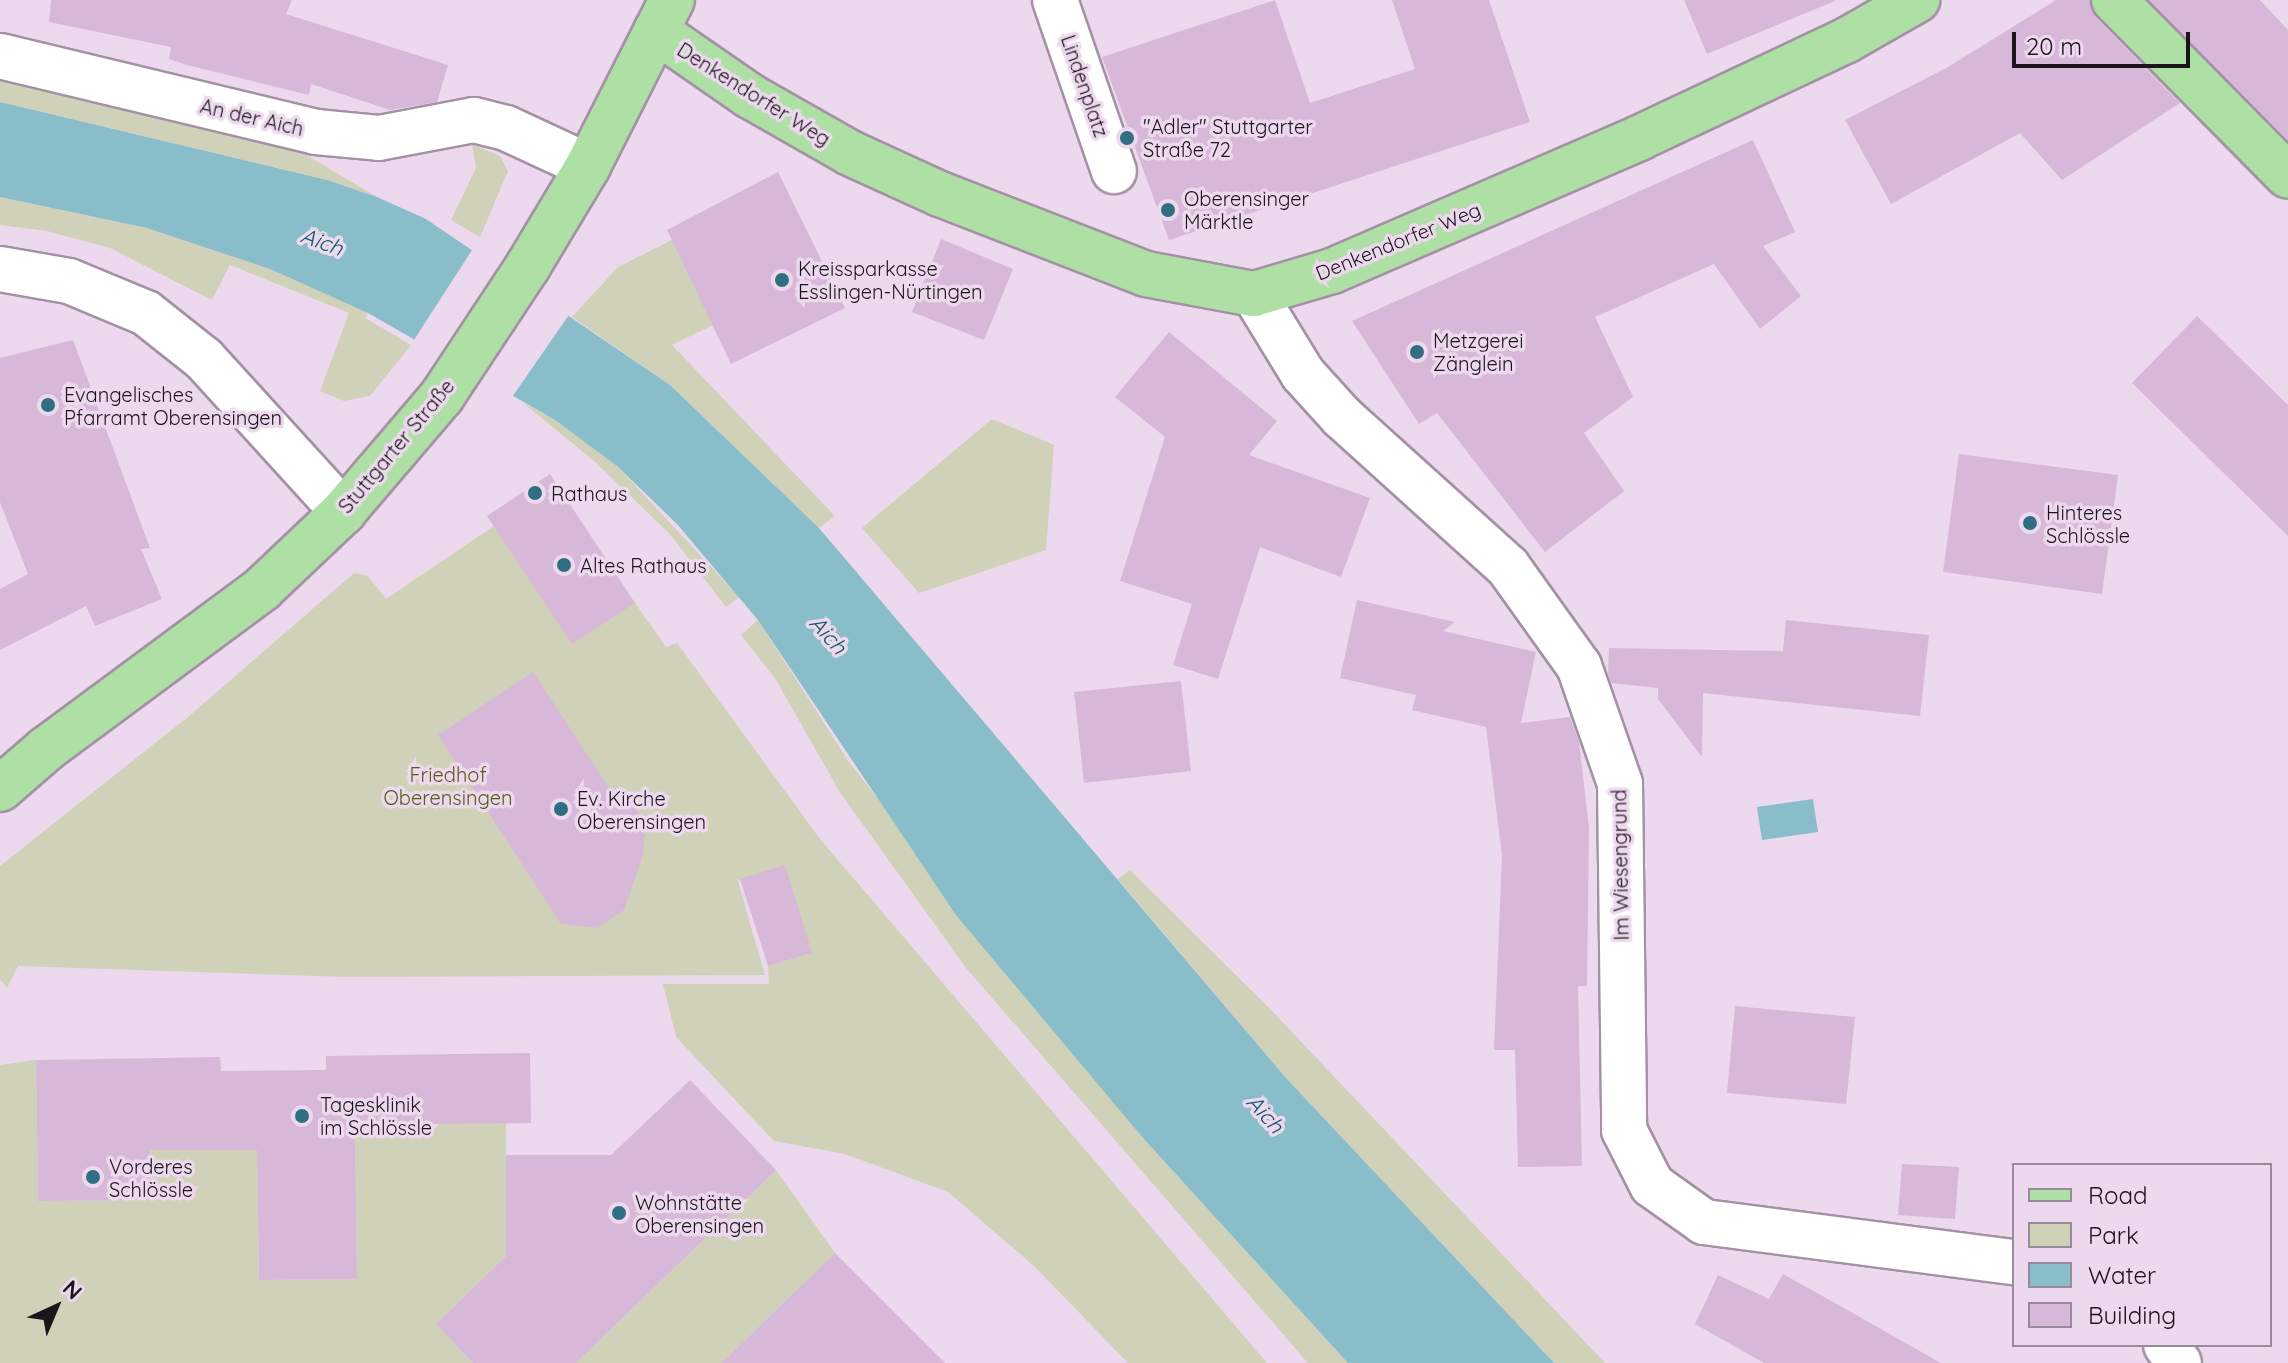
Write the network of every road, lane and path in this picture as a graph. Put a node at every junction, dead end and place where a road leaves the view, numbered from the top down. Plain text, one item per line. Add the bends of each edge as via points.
1 (1055, 0) edge
2 (1917, 0) edge
3 (2114, 0) edge
4 (664, 15) edge
5 (0, 56) edge
6 (588, 166) junction
7 (1114, 171) dead end
8 (2288, 176) edge
9 (0, 269) edge
10 (1254, 294) junction
11 (343, 512) junction
12 (0, 789) edge
13 (2012, 1262) edge

1 - 7 street, Lindenplatz
2 - 10 main road, Denkendorfer Weg via 1847,40 1639,138 1332,271
3 - 8 main road
4 - 6 main road, Stuttgarter Straße
4 - 10 main road, Denkendorfer Weg via 750,96 850,153 1146,274
5 - 6 street, An der Aich via 316,132 379,138 474,120 506,128
6 - 11 main road, Stuttgarter Straße via 442,396
9 - 11 street via 69,281 146,313 204,359
10 - 13 street, Im Wiesengrund via 1303,374 1342,417 1508,567 1579,666 1620,784 1624,1130 1652,1185 1704,1222
11 - 12 main road, Stuttgarter Straße via 262,589

